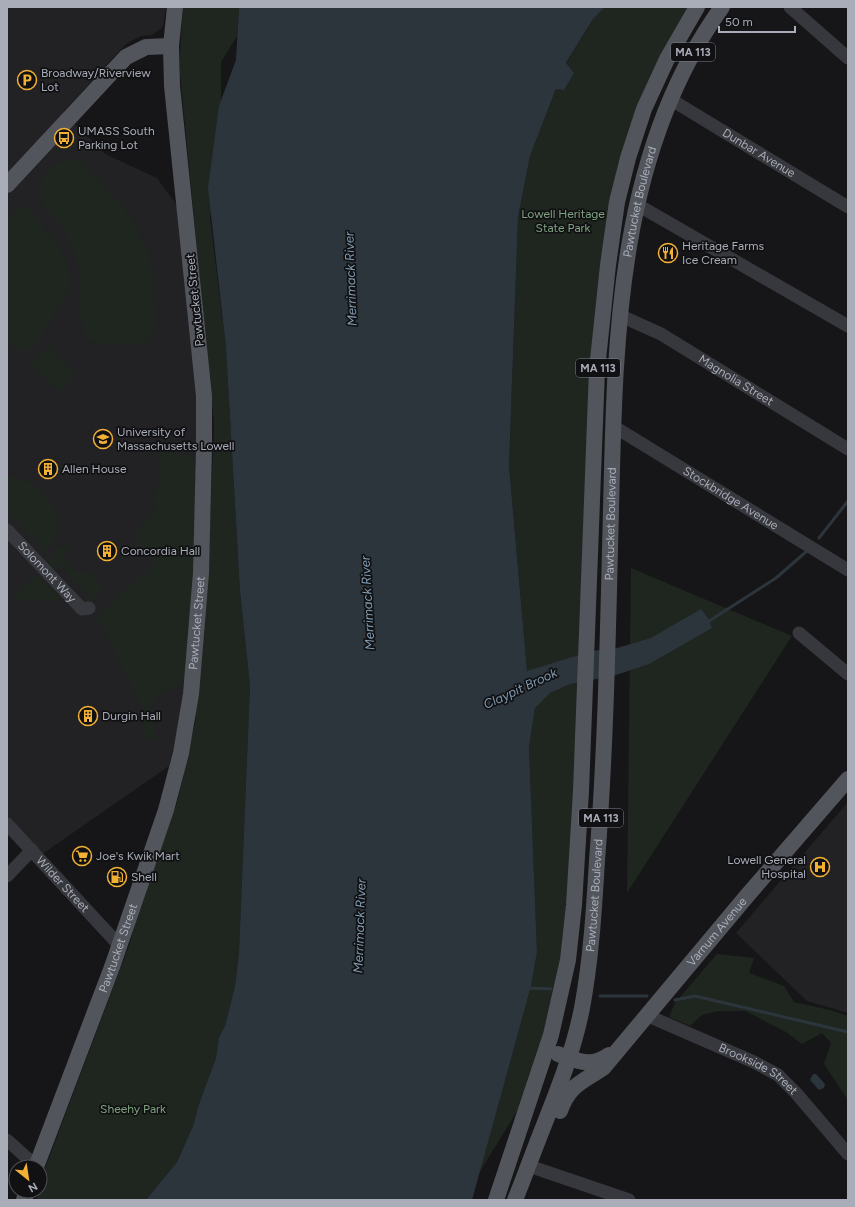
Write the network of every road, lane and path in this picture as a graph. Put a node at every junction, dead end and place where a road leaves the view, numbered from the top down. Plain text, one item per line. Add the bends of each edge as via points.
1 (175, 7) edge
2 (697, 7) edge
3 (722, 7) edge
4 (797, 10) edge
5 (171, 46) junction
6 (848, 58) edge
7 (670, 100) junction
8 (7, 185) edge
9 (636, 204) junction
10 (848, 207) edge
11 (621, 316) junction
12 (848, 326) edge
13 (613, 426) junction
14 (848, 449) edge
15 (7, 530) edge
16 (848, 570) edge
17 (89, 608) dead end
18 (799, 633) dead end
19 (848, 674) edge
20 (848, 779) edge
21 (7, 824) edge
22 (32, 850) junction
23 (7, 876) edge
24 (119, 945) junction
25 (646, 1015) junction
26 (617, 1049) junction
27 (546, 1050) junction
28 (568, 1058) junction
29 (588, 1078) junction
30 (7, 1140) edge
31 (848, 1154) edge
32 (27, 1159) edge
33 (39, 1159) edge
34 (528, 1166) junction
35 (496, 1200) edge
36 (515, 1200) edge
37 (629, 1200) edge

1 - 5 main road, Pawtucket Street
2 - 27 main road, Pawtucket Boulevard / MA 113 via 667,59 644,109 617,202 598,369 581,791 572,931 568,960
3 - 7 main road, Pawtucket Boulevard / MA 113 via 693,51
4 - 6 street
5 - 8 main road via 146,47 126,57
5 - 24 main road, Pawtucket Street via 204,396 200,573 194,671 181,753 166,810
7 - 9 main road, Pawtucket Boulevard / MA 113 via 652,145
7 - 10 street, Dunbar Avenue
9 - 11 main road, Pawtucket Boulevard / MA 113 via 628,247
9 - 12 street
11 - 13 main road, Pawtucket Boulevard / MA 113
11 - 14 street, Magnolia Street via 661,334
13 - 16 street, Stockbridge Avenue
13 - 28 main road, Pawtucket Boulevard / MA 113 via 601,815 591,946 582,1006
15 - 17 street, Solomont Way via 82,609
18 - 19 street
20 - 25 main road, Varnum Avenue
21 - 22 street, Wilder Street
22 - 23 street
22 - 24 street, Wilder Street
24 - 33 main road, Pawtucket Street
25 - 26 main road, Varnum Avenue
25 - 31 street, Brookside Street via 778,1075
26 - 28 main road, Varnum Avenue via 601,1061 592,1063
26 - 29 main road, Varnum Avenue via 603,1068
27 - 28 main road, Varnum Avenue
27 - 35 main road, MA 113
28 - 29 main road via 576,1073
28 - 34 main road, Varnum Avenue / MA 113
29 - 34 main road, Varnum Avenue via 566,1094 554,1128 536,1159
30 - 32 street
34 - 36 main road, Varnum Avenue / MA 113
34 - 37 street

